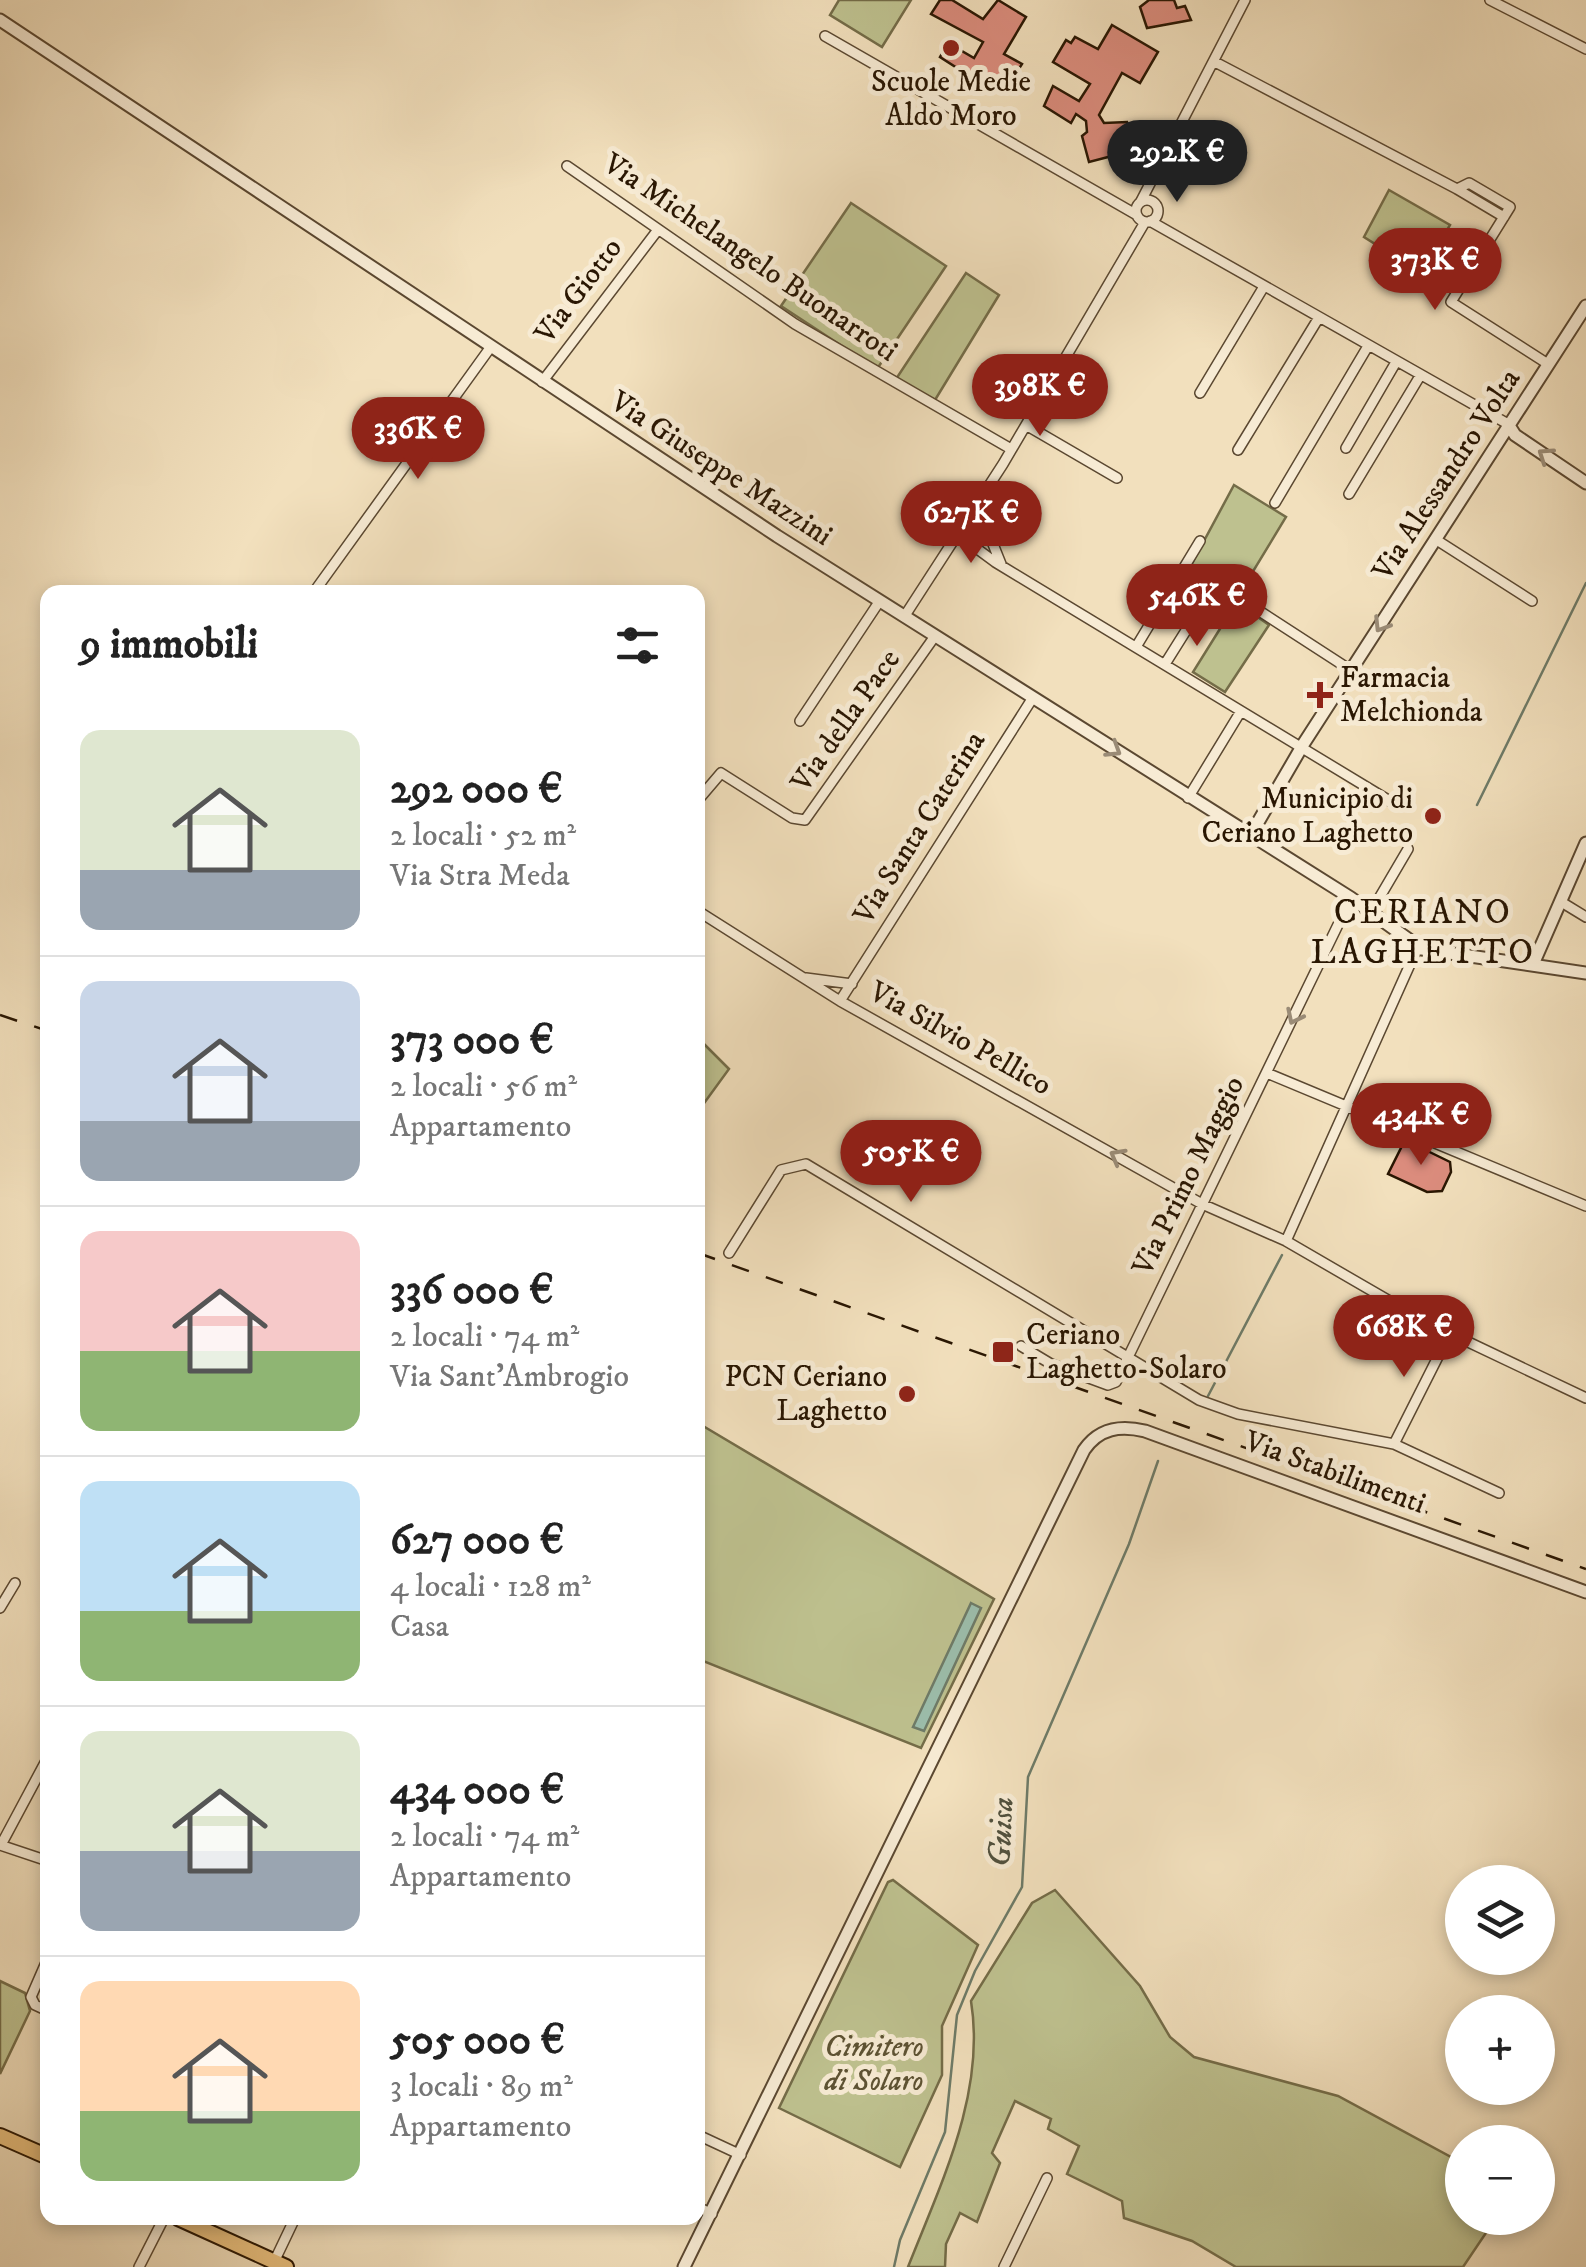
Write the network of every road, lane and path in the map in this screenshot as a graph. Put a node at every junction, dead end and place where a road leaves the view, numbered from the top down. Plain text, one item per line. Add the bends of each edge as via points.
1 (1245, 0) edge
2 (1490, 0) edge
3 (0, 20) edge
4 (825, 36) dead end
5 (1586, 50) edge
6 (1215, 62) junction
7 (567, 166) dead end
8 (1157, 175) junction
9 (1157, 208) junction
10 (1142, 214) junction
11 (657, 231) junction
12 (1168, 233) junction
13 (1262, 288) junction
14 (1586, 306) edge
15 (1318, 319) junction
16 (1368, 346) junction
17 (490, 348) junction
18 (1396, 362) junction
19 (1548, 364) junction
20 (1420, 376) junction
21 (542, 382) junction
22 (1200, 393) dead end
23 (1508, 424) junction
24 (1026, 425) junction
25 (1346, 448) dead end
26 (1012, 449) junction
27 (1238, 450) dead end
28 (1117, 478) dead end
29 (1586, 483) edge
30 (1349, 494) dead end
31 (1276, 503) dead end
32 (972, 513) junction
33 (957, 534) junction
34 (1435, 539) junction
35 (1200, 541) dead end
36 (1002, 566) junction
37 (319, 585) edge
38 (1242, 599) dead end
39 (1532, 601) dead end
40 (880, 602) junction
41 (1197, 613) dead end
42 (904, 617) junction
43 (935, 636) junction
44 (1136, 647) junction
45 (1165, 664) junction
46 (1352, 671) junction
47 (1032, 699) junction
48 (1242, 710) junction
49 (800, 721) dead end
50 (1300, 749) junction
51 (705, 791) edge
52 (1188, 798) junction
53 (1398, 806) dead end
54 (1250, 836) junction
55 (1586, 844) edge
56 (1408, 849) dead end
57 (1351, 898) junction
58 (1562, 903) junction
59 (1371, 912) junction
60 (705, 915) edge
61 (1586, 917) edge
62 (1422, 949) junction
63 (1534, 962) junction
64 (1586, 973) edge
65 (806, 978) junction
66 (852, 984) junction
67 (840, 1001) junction
68 (1267, 1073) junction
69 (1346, 1106) junction
70 (1202, 1204) junction
71 (1586, 1206) edge
72 (1286, 1241) junction
73 (729, 1253) dead end
74 (1450, 1334) junction
75 (1021, 1346) dead end
76 (1126, 1360) junction
77 (1586, 1398) edge
78 (1394, 1444) junction
79 (1499, 1493) dead end
80 (15, 1583) dead end
81 (1586, 1592) edge
82 (0, 1608) edge
83 (40, 1772) edge
84 (0, 1845) edge
85 (40, 1859) edge
86 (40, 1978) edge
87 (40, 2007) edge
88 (0, 2136) edge
89 (705, 2138) edge
90 (40, 2154) edge
91 (741, 2155) junction
92 (1047, 2178) dead end
93 (705, 2211) edge
94 (712, 2214) junction
95 (160, 2225) edge
96 (194, 2225) edge
97 (293, 2225) edge
98 (280, 2264) edge
99 (139, 2267) edge
100 (684, 2267) edge
101 (1004, 2267) edge

1 - 6 street
2 - 5 street
3 - 17 street, Via Giuseppe Mazzini
4 - 10 street via 1116,208
6 - 8 street
6 - 19 street via 1457,189 1463,182 1476,186 1510,207 1451,302
7 - 11 street, Via Michelangelo Buonarroti
8 - 9 street
8 - 10 street
9 - 10 street
9 - 10 street
9 - 12 street
10 - 12 street
10 - 24 street via 1136,236
11 - 21 street, Via Giotto
11 - 26 street, Via Michelangelo Buonarroti via 875,373
12 - 13 street
13 - 15 street
13 - 22 street
14 - 19 street, Via Alessandro Volta
15 - 16 street
15 - 27 street
16 - 18 street
16 - 31 street
17 - 21 street, Via Giuseppe Mazzini
17 - 37 street
18 - 20 street
18 - 25 street
19 - 23 street, Via Alessandro Volta
20 - 23 street
20 - 30 street
21 - 40 street, Via Giuseppe Mazzini
29 -> 23 street via 1514,435
23 - 34 street, Via Alessandro Volta
24 - 26 street
24 - 28 street
26 - 32 street
32 - 33 street
32 - 36 street via 986,524
33 - 36 street
33 - 42 street
34 - 39 street
34 -> 46 street, Via Alessandro Volta
35 - 44 street
36 - 44 street
38 - 46 street
40 - 42 street, Via Giuseppe Mazzini
40 - 49 street
41 - 45 street
42 - 43 street, Via Giuseppe Mazzini
43 - 47 street, Via Giuseppe Mazzini
43 - 51 street, Via della Pace via 805,820 720,773
44 - 45 street
45 - 48 street
46 - 50 street, Via Alessandro Volta
47 -> 52 street, Via Giuseppe Mazzini
47 - 66 street, Via Santa Caterina
48 - 50 street
48 - 52 street
50 - 53 street
50 - 54 street, Via Alessandro Volta
52 - 54 street, Via Giuseppe Mazzini
54 - 57 street, Via Giuseppe Mazzini
55 - 58 street
56 - 59 street
57 - 59 street, Via Giuseppe Mazzini
57 -> 68 street, Via Primo Maggio
58 - 61 street
58 - 63 street
59 - 62 street, Via Giuseppe Mazzini
60 - 65 street, Via Silvio Pellico
62 - 63 street
62 - 69 street
63 - 64 street
65 - 66 street
65 - 67 street, Via Silvio Pellico
66 - 67 street, Via Santa Caterina
70 -> 67 street, Via Silvio Pellico
68 - 69 street
68 - 70 street, Via Primo Maggio
69 - 71 street
69 - 72 street
70 - 72 street, Via Silvio Pellico
70 - 76 street, Via Primo Maggio
72 - 74 street, Via Silvio Pellico
73 - 76 street via 781,1170 806,1164
74 - 77 street, Via Silvio Pellico
74 - 78 street
75 - 76 street via 1108,1385
76 - 78 street via 1238,1414
78 - 79 street
80 - 82 street
81 - 91 street, Via Stabilimenti via 1144,1431 1104,1431 1077,1462
83 - 84 street
84 - 85 street
86 - 87 street via 32,1997
88 - 90 main road
89 - 91 street
91 - 94 street
92 - 101 street
93 - 94 street
94 - 100 street
95 - 99 street
96 - 98 main road
97 - 98 street

